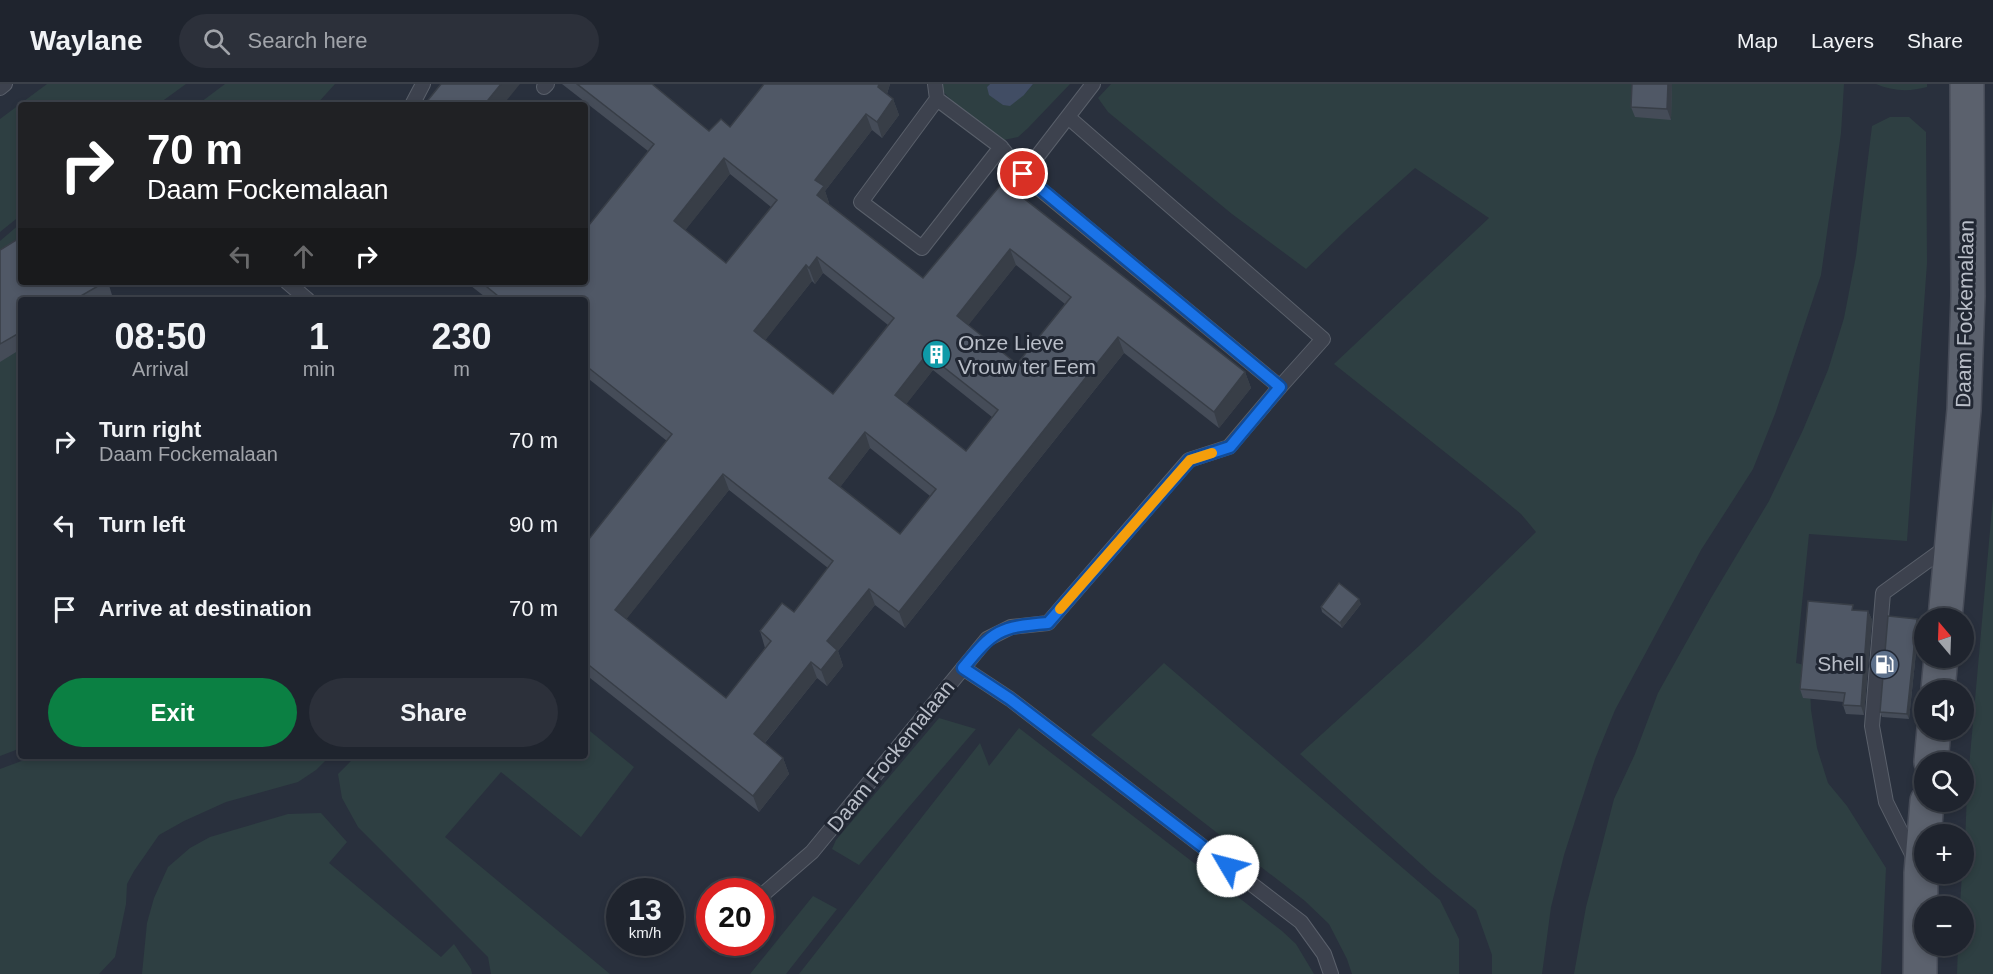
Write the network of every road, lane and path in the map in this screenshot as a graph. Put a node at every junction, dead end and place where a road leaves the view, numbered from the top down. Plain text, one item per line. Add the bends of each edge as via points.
1 (5, 84) edge
2 (423, 84) edge
3 (935, 84) edge
4 (1093, 84) edge
5 (1967, 84) edge
6 (0, 88) edge
7 (937, 99) junction
8 (414, 102) edge
9 (1068, 117) junction
10 (1001, 147) junction
11 (1023, 174) junction
12 (290, 285) edge
13 (304, 297) edge
14 (1280, 387) junction
15 (1952, 543) junction
16 (1946, 608) edge
17 (963, 668) junction
18 (1914, 859) edge
19 (1921, 884) edge
20 (774, 885) edge
21 (1331, 974) edge
22 (1920, 974) edge

1 - 6 lane
2 - 8 lane
3 - 7 lane
4 - 9 lane
5 - 15 main road, Daam Fockemalaan via 1968,308
7 - 10 lane
7 - 10 lane via 861,202 922,248
9 - 11 lane
9 - 14 lane, Daam Fockemalaan via 1323,339
10 - 11 lane
11 - 14 lane
12 - 13 lane
14 - 17 lane, Daam Fockemalaan via 1230,447 1190,460 1048,623 1011,627 987,639
15 - 16 main road, Daam Fockemalaan
15 - 18 lane via 1883,593 1872,726 1886,802
17 - 20 lane, Daam Fockemalaan via 812,852
17 - 21 lane via 1010,699 1301,922 1323,954
19 - 22 main road

